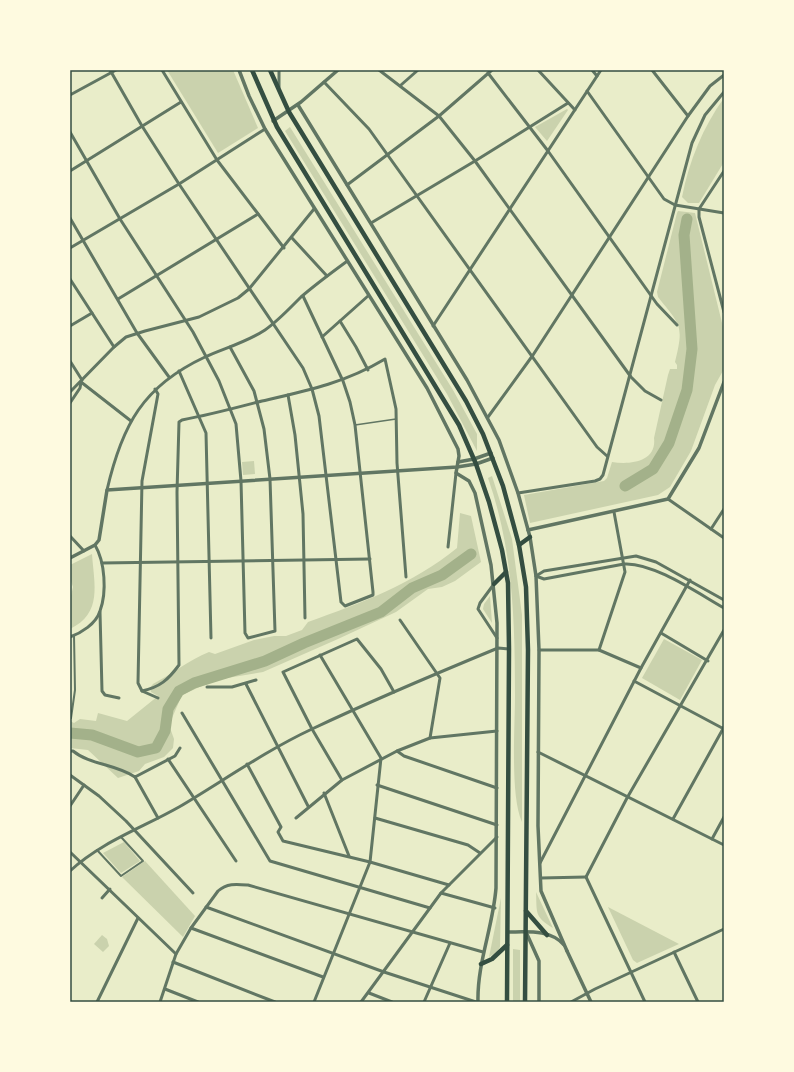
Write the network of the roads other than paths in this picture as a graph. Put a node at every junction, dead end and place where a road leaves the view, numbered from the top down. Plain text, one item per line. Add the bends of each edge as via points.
1 (116, 70) edge
2 (162, 70) edge
3 (239, 70) edge
4 (252, 70) edge
5 (270, 70) edge
6 (279, 70) edge
7 (338, 70) edge
8 (379, 70) edge
9 (418, 70) edge
10 (492, 70) edge
11 (538, 70) edge
12 (592, 70) edge
13 (601, 70) edge
14 (652, 70) edge
15 (111, 71) edge
16 (488, 73) junction
17 (724, 75) edge
18 (597, 76) junction
19 (324, 82) junction
20 (401, 86) junction
21 (587, 92) junction
22 (724, 92) edge
23 (279, 93) junction
24 (70, 95) edge
25 (181, 102) junction
26 (568, 103) junction
27 (298, 105) junction
28 (575, 110) junction
29 (288, 112) junction
30 (440, 116) junction
31 (688, 116) junction
32 (274, 121) junction
33 (142, 126) junction
34 (529, 126) junction
35 (265, 129) junction
36 (70, 132) edge
37 (548, 151) junction
38 (387, 156) junction
39 (217, 160) junction
40 (87, 161) junction
41 (475, 161) junction
42 (724, 171) edge
43 (70, 172) edge
44 (648, 177) junction
45 (179, 184) junction
46 (347, 186) junction
47 (417, 196) junction
48 (675, 205) junction
49 (509, 209) junction
50 (699, 209) junction
51 (314, 210) junction
52 (724, 212) edge
53 (258, 214) junction
54 (70, 218) edge
55 (120, 218) junction
56 (371, 223) junction
57 (292, 238) junction
58 (609, 238) junction
59 (83, 240) junction
60 (216, 240) junction
61 (70, 248) edge
62 (284, 248) junction
63 (346, 262) junction
64 (470, 270) junction
65 (156, 276) junction
66 (327, 276) junction
67 (70, 279) edge
68 (249, 289) junction
69 (571, 295) junction
70 (651, 295) junction
71 (303, 296) junction
72 (368, 296) junction
73 (118, 299) junction
74 (724, 312) edge
75 (92, 313) junction
76 (185, 320) junction
77 (340, 321) junction
78 (273, 323) junction
79 (677, 325) dead end
80 (70, 326) edge
81 (433, 326) junction
82 (136, 333) junction
83 (322, 337) junction
84 (114, 347) junction
85 (230, 347) junction
86 (533, 355) junction
87 (207, 356) junction
88 (70, 361) edge
89 (368, 370) junction
90 (178, 371) junction
91 (169, 377) junction
92 (631, 377) junction
93 (82, 381) junction
94 (343, 381) junction
95 (724, 382) edge
96 (156, 388) junction
97 (312, 389) junction
98 (70, 392) edge
99 (288, 395) junction
100 (661, 400) dead end
101 (257, 402) junction
102 (70, 403) edge
103 (230, 410) junction
104 (198, 417) junction
105 (488, 417) junction
106 (396, 420) junction
107 (131, 421) junction
108 (355, 425) junction
109 (491, 453) junction
110 (607, 456) junction
111 (493, 458) junction
112 (474, 459) junction
113 (458, 462) junction
114 (476, 464) junction
115 (457, 467) junction
116 (398, 471) junction
117 (360, 473) junction
118 (456, 473) junction
119 (327, 475) junction
120 (300, 477) junction
121 (270, 479) junction
122 (241, 481) junction
123 (208, 483) junction
124 (178, 485) junction
125 (142, 488) junction
126 (107, 490) junction
127 (518, 493) junction
128 (668, 499) junction
129 (724, 508) edge
130 (614, 512) junction
131 (711, 529) junction
132 (528, 530) junction
133 (70, 536) edge
134 (530, 537) junction
135 (724, 538) edge
136 (94, 544) junction
137 (519, 545) junction
138 (448, 547) dead end
139 (84, 551) junction
140 (623, 556) junction
141 (70, 558) edge
142 (370, 559) junction
143 (337, 560) junction
144 (273, 561) junction
145 (304, 561) junction
146 (210, 562) junction
147 (242, 562) junction
148 (102, 563) junction
149 (140, 563) junction
150 (179, 563) junction
151 (624, 564) junction
152 (506, 572) junction
153 (536, 576) junction
154 (406, 577) dead end
155 (690, 580) junction
156 (494, 584) junction
157 (686, 587) junction
158 (724, 600) edge
159 (724, 608) edge
160 (100, 612) junction
161 (305, 618) dead end
162 (400, 620) dead end
163 (724, 630) edge
164 (661, 633) junction
165 (74, 636) junction
166 (70, 637) edge
167 (211, 638) dead end
168 (498, 638) junction
169 (498, 648) junction
170 (509, 649) junction
171 (539, 650) junction
172 (600, 650) junction
173 (320, 655) junction
174 (708, 660) junction
175 (641, 668) junction
176 (438, 673) junction
177 (256, 680) dead end
178 (634, 681) junction
179 (246, 684) junction
180 (208, 687) dead end
181 (142, 691) junction
182 (394, 692) junction
183 (119, 698) dead end
184 (158, 698) dead end
185 (681, 706) junction
186 (353, 711) junction
187 (182, 713) dead end
188 (71, 718) edge
189 (724, 728) edge
190 (312, 729) junction
191 (497, 731) junction
192 (430, 738) junction
193 (277, 747) junction
194 (180, 748) dead end
195 (70, 751) edge
196 (397, 751) junction
197 (538, 752) junction
198 (381, 758) junction
199 (168, 759) junction
200 (247, 764) junction
201 (70, 775) edge
202 (585, 775) junction
203 (135, 777) junction
204 (222, 779) junction
205 (342, 780) junction
206 (377, 785) junction
207 (84, 786) junction
208 (497, 788) junction
209 (324, 793) junction
210 (193, 798) junction
211 (627, 798) junction
212 (70, 806) edge
213 (308, 806) junction
214 (724, 817) edge
215 (158, 818) junction
216 (296, 818) dead end
217 (375, 818) junction
218 (673, 820) junction
219 (497, 825) junction
220 (134, 829) junction
221 (121, 837) junction
222 (497, 837) junction
223 (712, 839) junction
224 (724, 845) edge
225 (97, 850) junction
226 (70, 852) edge
227 (480, 853) junction
228 (349, 856) junction
229 (81, 861) junction
230 (236, 861) dead end
231 (370, 862) junction
232 (540, 863) junction
233 (70, 871) edge
234 (586, 877) junction
235 (541, 878) junction
236 (449, 885) junction
237 (360, 886) junction
238 (110, 889) junction
239 (193, 893) dead end
240 (441, 893) junction
241 (102, 898) dead end
242 (206, 907) junction
243 (430, 908) junction
244 (494, 908) junction
245 (526, 911) junction
246 (349, 914) junction
247 (138, 918) junction
248 (191, 928) junction
249 (724, 929) edge
250 (411, 932) junction
251 (508, 932) junction
252 (526, 932) junction
253 (547, 935) junction
254 (450, 943) junction
255 (507, 944) junction
256 (567, 951) junction
257 (483, 952) junction
258 (674, 952) junction
259 (334, 953) junction
260 (176, 954) junction
261 (173, 962) junction
262 (481, 964) junction
263 (384, 972) junction
264 (631, 972) junction
265 (323, 977) junction
266 (430, 988) junction
267 (165, 989) junction
268 (369, 993) junction
269 (587, 993) junction
270 (463, 997) junction
271 (97, 1002) edge
272 (160, 1002) edge
273 (198, 1002) edge
274 (275, 1002) edge
275 (314, 1002) edge
276 (361, 1002) edge
277 (392, 1002) edge
278 (424, 1002) edge
279 (460, 1002) edge
280 (477, 1002) edge
281 (507, 1002) edge
282 (525, 1002) edge
283 (539, 1002) edge
284 (571, 1002) edge
285 (591, 1002) edge
286 (645, 1002) edge
287 (698, 1002) edge

1 - 15 street
2 - 25 street
3 - 35 street
4 - 32 main road
5 - 23 main road
6 - 23 street
7 - 19 street
8 - 20 street
9 - 20 street
10 - 16 street
11 - 26 street
12 - 18 street
13 - 18 street
14 - 31 street
15 - 24 street
15 - 33 street
16 - 30 street
16 - 34 street
17 - 31 street via 710,86
18 - 21 street
19 - 27 street
19 - 38 street via 369,129
20 - 30 street
21 - 28 street
21 - 44 street
22 - 48 street via 705,115 696,135
23 - 29 main road
25 - 33 street
25 - 39 street
26 - 28 street
26 - 34 street
27 - 29 street
27 - 46 street
28 - 37 street
29 - 32 street
29 - 109 main road via 464,397
30 - 38 street
30 - 41 street
31 - 44 street
32 - 112 main road via 450,408
33 - 40 street
33 - 45 street
34 - 37 street
34 - 41 street
35 - 39 street
35 - 51 street
36 - 40 street
37 - 49 street
37 - 58 street
38 - 46 street
38 - 47 street
39 - 45 street
39 - 53 street
40 - 43 street
40 - 55 street
41 - 47 street
41 - 49 street
42 - 50 street
44 - 48 street via 664,199
44 - 58 street
45 - 55 street
45 - 60 street
46 - 56 street
47 - 56 street
47 - 64 street
48 - 50 street
48 - 70 street
49 - 64 street
49 - 69 street
50 - 52 street
50 - 74 street
51 - 57 street
51 - 63 street
53 - 60 street
53 - 62 street
54 - 59 street
55 - 59 street
55 - 65 street
56 - 81 street
57 - 62 street
57 - 66 street
58 - 69 street
58 - 70 street
59 - 61 street
59 - 73 street
60 - 65 street
60 - 68 street
62 - 68 street
63 - 66 street
63 - 72 street
64 - 81 street
64 - 86 street
65 - 73 street
65 - 76 street
66 - 71 street
67 - 75 street
68 - 76 street via 216,310
68 - 78 street
69 - 86 street
69 - 92 street
70 - 79 street
70 - 92 street
71 - 78 street
71 - 83 street
72 - 77 street
72 - 113 street via 427,388 458,449
73 - 82 street
75 - 80 street
75 - 84 street
76 - 82 street
76 - 87 street
77 - 83 street
77 - 89 street
78 - 85 street via 258,334
78 - 97 street via 303,368
81 - 105 street
82 - 84 street
82 - 91 street
83 - 94 street
84 - 93 street
85 - 87 street
85 - 101 street
86 - 105 street
86 - 110 street via 597,447
87 - 90 street
87 - 103 street
88 - 93 street
89 - 94 street
89 - 106 street via 385,359 396,404
90 - 91 street
90 - 104 street
91 - 96 street
92 - 100 street via 645,391
92 - 110 street
93 - 98 street
93 - 102 street
93 - 107 street
94 - 97 street
94 - 108 street
95 - 128 street via 698,448
96 - 107 street
96 - 125 street via 158,394
97 - 99 street
97 - 119 street via 322,431
99 - 101 street
99 - 120 street via 296,435
101 - 103 street
101 - 121 street via 264,429
103 - 104 street
103 - 122 street via 236,424
104 - 123 street via 206,433
104 - 124 street via 180,422
105 - 127 street via 505,454
106 - 108 lane
106 - 116 street
107 - 126 street via 120,446
108 - 117 street
109 - 111 main road
109 - 112 street
110 - 127 street via 600,479
111 - 114 street
111 - 137 main road
112 - 113 street
112 - 114 main road
113 - 115 street
114 - 115 street
114 - 152 main road via 496,528
115 - 116 street
115 - 118 street
116 - 117 street
116 - 154 street
117 - 119 street
117 - 142 street
118 - 138 street
118 - 156 street via 467,479 474,491
119 - 120 street
119 - 143 street
120 - 121 street
120 - 145 street
121 - 122 street
121 - 144 street
122 - 123 street
122 - 147 street
123 - 124 street
123 - 146 street
124 - 125 street
124 - 150 street
125 - 126 street
125 - 149 street
126 - 136 street via 100,537
127 - 132 street
128 - 130 street
128 - 131 street
129 - 131 street
130 - 132 street
130 - 140 street
131 - 135 street
132 - 134 street
133 - 139 street
134 - 137 main road
134 - 153 street
136 - 139 street
136 - 148 street
137 - 245 main road via 526,587 528,650
139 - 141 street
140 - 151 street
140 - 153 street via 544,570
140 - 155 street via 648,559
142 - 143 street
142 - 143 street via 373,595 343,606
143 - 145 street
144 - 145 street
144 - 147 street
144 - 147 street via 275,631 248,638
145 - 161 street
146 - 147 street
146 - 150 street
146 - 167 street
148 - 149 street
148 - 160 street via 103,591
149 - 150 street
149 - 181 street via 138,683
150 - 181 street via 179,665 161,685
151 - 153 street via 544,579
151 - 157 street via 642,565
151 - 172 street via 625,572
152 - 156 main road
152 - 170 main road
153 - 171 street
155 - 157 street
155 - 158 street
156 - 168 street
156 - 168 street via 478,609
157 - 159 street
157 - 164 street
160 - 165 street via 92,624
160 - 183 street via 102,691
162 - 176 street
163 - 174 street
164 - 174 street
164 - 175 street
165 - 166 street
165 - 188 street via 75,690
168 - 169 street
169 - 170 street
169 - 176 street
169 - 191 street
170 - 251 main road
171 - 172 street
171 - 197 street
172 - 175 street
173 - 182 street via 357,639 381,669
173 - 186 street
173 - 190 street via 282,672
174 - 185 street
175 - 178 street
176 - 182 street
176 - 192 street via 440,683
177 - 179 street
178 - 185 street
178 - 202 street
179 - 180 street
179 - 193 street
181 - 184 street
182 - 186 street
185 - 189 street
185 - 211 street
186 - 190 street
186 - 198 street
187 - 204 street
189 - 218 street
190 - 193 street
190 - 205 street
191 - 192 street
191 - 208 street
192 - 196 street
193 - 200 street
193 - 213 street
194 - 199 street via 175,756
195 - 203 street
196 - 198 street
196 - 208 street via 404,756
197 - 202 street
197 - 232 street
198 - 205 street
198 - 206 street
199 - 203 street
199 - 210 street
200 - 204 street
200 - 228 street via 280,827 279,836 289,844
201 - 207 street
202 - 211 street
202 - 232 street
203 - 215 street
204 - 210 street
204 - 237 street via 270,861
205 - 209 street
206 - 217 street
206 - 219 street
207 - 212 street
207 - 220 street via 99,796
208 - 219 street
209 - 213 street
209 - 228 street
210 - 215 street
210 - 230 street
211 - 218 street
211 - 234 street
213 - 216 street
214 - 223 street
215 - 220 street
217 - 227 street via 468,845
217 - 231 street
218 - 223 street
219 - 222 street
220 - 221 street
220 - 239 street
221 - 225 street
221 - 225 street via 142,861 121,876
222 - 227 street
222 - 244 street
223 - 224 street
225 - 229 street
226 - 229 street
227 - 236 street
228 - 231 street
229 - 233 street
229 - 238 street
231 - 236 street
231 - 237 street
232 - 235 street
234 - 235 street
234 - 264 street
235 - 256 street via 544,898
236 - 240 street
237 - 243 street
237 - 246 street
238 - 241 street
238 - 247 street
240 - 243 street
240 - 244 street
242 - 246 street via 218,891 231,884 248,886
242 - 248 street
242 - 259 street
243 - 250 street
244 - 257 street
245 - 252 main road
245 - 253 main road
246 - 250 street
246 - 259 street
247 - 260 street
247 - 271 street
248 - 260 street
248 - 265 street
249 - 258 street
250 - 254 street
250 - 263 street
251 - 252 street
251 - 255 main road
252 - 253 street
252 - 282 main road
252 - 283 street via 537,954 540,969
253 - 256 street via 560,941
254 - 257 street
254 - 266 street
255 - 262 main road via 492,959
255 - 281 main road
256 - 269 street
257 - 262 street
258 - 264 street
258 - 287 street
259 - 263 street
259 - 265 street
260 - 261 street
261 - 267 street
261 - 274 street
262 - 280 street
263 - 266 street
263 - 268 street
264 - 269 street
264 - 286 street
265 - 275 street
266 - 270 street
266 - 278 street
267 - 272 street
267 - 273 street
268 - 276 street
268 - 277 street
269 - 284 street
269 - 285 street
270 - 279 street
270 - 280 street

